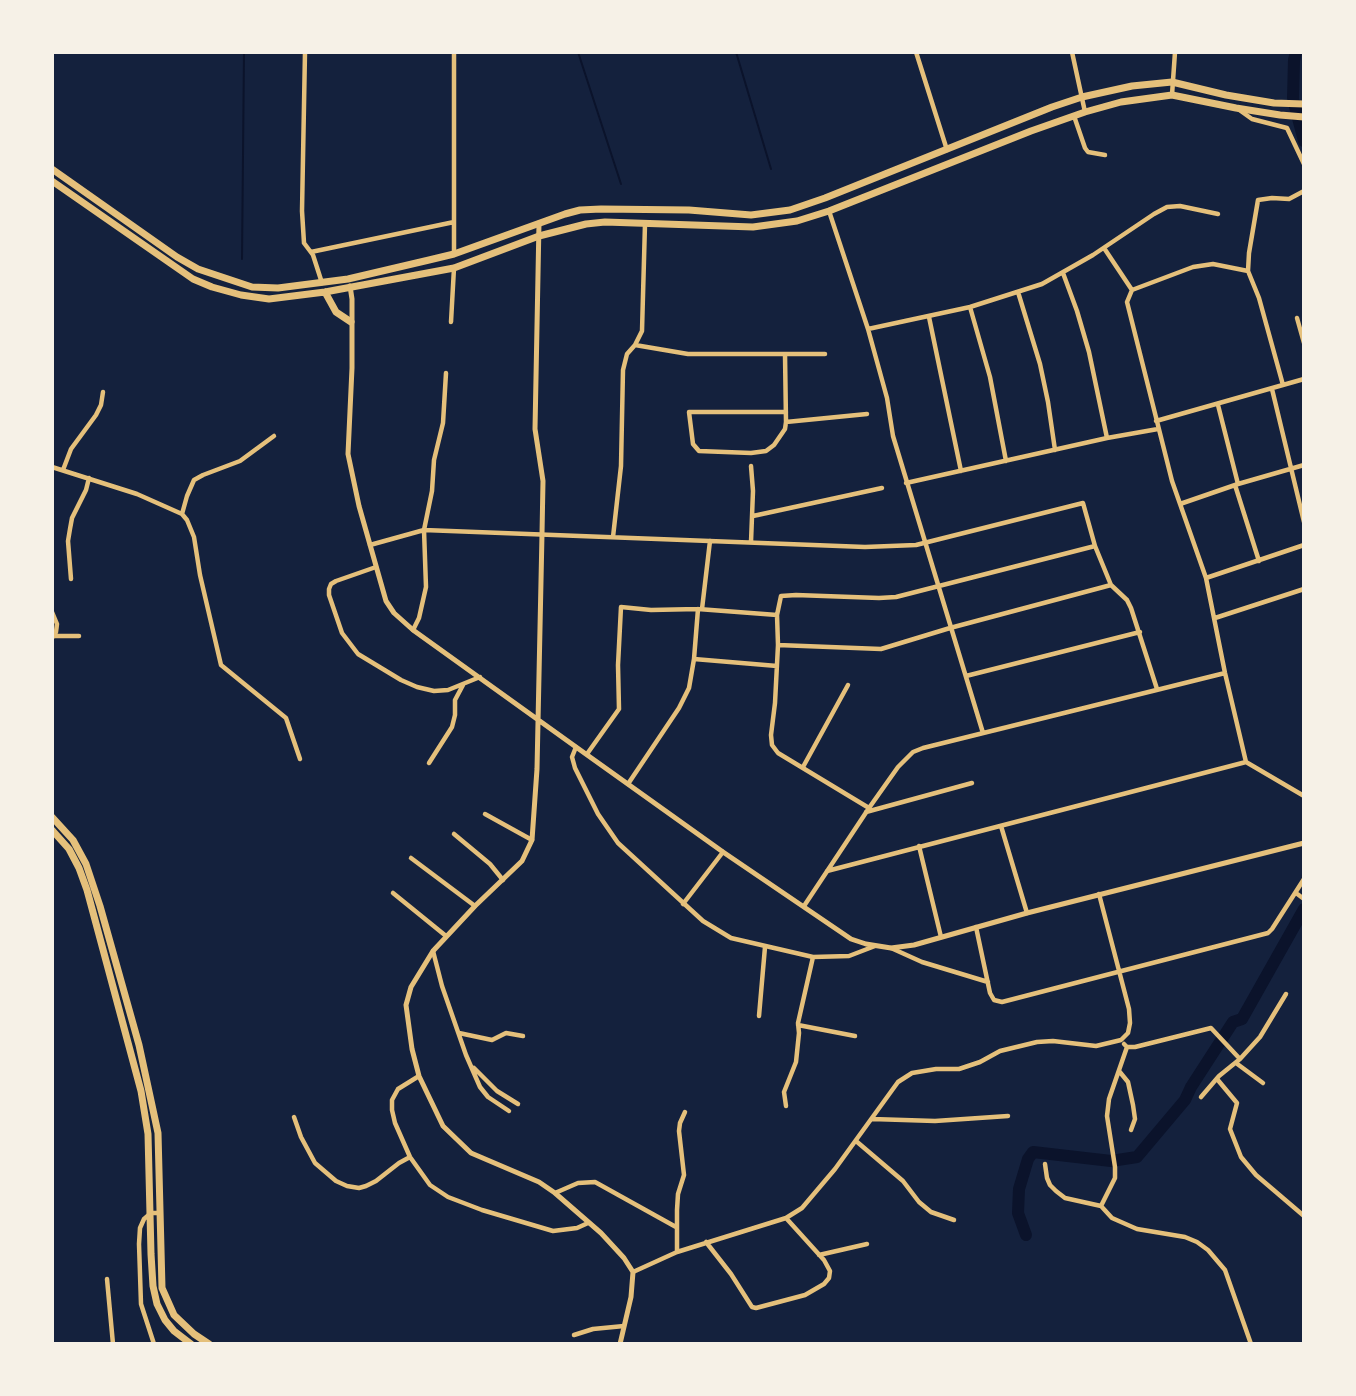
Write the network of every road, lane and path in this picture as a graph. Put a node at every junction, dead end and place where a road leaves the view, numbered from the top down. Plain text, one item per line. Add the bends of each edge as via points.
1 (305, 52) edge
2 (454, 52) edge
3 (916, 52) edge
4 (1072, 52) edge
5 (1175, 52) edge
6 (1172, 82) junction
7 (1172, 95) junction
8 (1082, 97) junction
9 (1304, 104) edge
10 (1236, 108) junction
11 (1085, 112) junction
12 (1074, 116) junction
13 (1304, 117) edge
14 (947, 150) junction
15 (1105, 155) dead end
16 (1304, 164) edge
17 (52, 169) edge
18 (52, 181) edge
19 (1304, 191) edge
20 (99, 202) junction
21 (93, 211) junction
22 (829, 211) junction
23 (1218, 214) dead end
24 (751, 215) junction
25 (454, 222) junction
26 (539, 223) junction
27 (645, 224) junction
28 (753, 227) junction
29 (539, 236) junction
30 (1104, 248) junction
31 (311, 252) junction
32 (454, 254) junction
33 (454, 268) junction
34 (1248, 271) junction
35 (1063, 273) junction
36 (348, 279) junction
37 (322, 283) junction
38 (350, 288) junction
39 (1132, 290) junction
40 (325, 292) junction
41 (1018, 292) junction
42 (970, 308) junction
43 (928, 317) junction
44 (1297, 318) dead end
45 (351, 322) junction
46 (451, 322) dead end
47 (868, 329) junction
48 (1304, 343) edge
49 (635, 345) junction
50 (782, 354) junction
51 (825, 354) dead end
52 (446, 373) dead end
53 (1304, 379) edge
54 (1283, 385) junction
55 (1272, 389) junction
56 (103, 392) dead end
57 (1218, 405) junction
58 (786, 412) junction
59 (867, 414) dead end
60 (1156, 421) junction
61 (786, 422) junction
62 (1158, 429) junction
63 (274, 436) dead end
64 (1107, 438) junction
65 (1054, 450) junction
66 (1006, 461) junction
67 (1304, 465) edge
68 (751, 466) dead end
69 (52, 467) edge
70 (1290, 468) junction
71 (63, 470) junction
72 (961, 471) junction
73 (89, 478) junction
74 (906, 483) junction
75 (1236, 484) junction
76 (882, 488) dead end
77 (1180, 504) junction
78 (182, 514) junction
79 (753, 516) junction
80 (1304, 522) edge
81 (424, 530) junction
82 (542, 534) junction
83 (613, 537) junction
84 (710, 541) junction
85 (751, 542) junction
86 (924, 544) junction
87 (370, 545) junction
88 (1304, 545) edge
89 (1095, 546) junction
90 (1259, 561) junction
91 (376, 567) junction
92 (1206, 578) junction
93 (71, 579) dead end
94 (937, 585) junction
95 (1111, 585) junction
96 (1304, 589) edge
97 (700, 609) junction
98 (52, 612) edge
99 (777, 615) junction
100 (1215, 618) junction
101 (950, 628) junction
102 (413, 630) junction
103 (1140, 632) junction
104 (78, 636) dead end
105 (53, 637) edge
106 (778, 645) junction
107 (694, 659) junction
108 (777, 666) junction
109 (1225, 673) junction
110 (966, 676) junction
111 (480, 677) junction
112 (464, 684) junction
113 (848, 685) dead end
114 (1156, 689) junction
115 (537, 719) junction
116 (983, 732) junction
117 (576, 747) junction
118 (587, 754) junction
119 (300, 759) dead end
120 (1246, 762) junction
121 (429, 764) dead end
122 (803, 767) junction
123 (972, 783) dead end
124 (628, 784) junction
125 (1304, 796) edge
126 (867, 810) junction
127 (485, 814) dead end
128 (52, 817) edge
129 (1001, 826) junction
130 (52, 830) edge
131 (454, 834) dead end
132 (532, 840) junction
133 (1304, 843) edge
134 (76, 844) junction
135 (919, 846) junction
136 (69, 849) junction
137 (723, 852) junction
138 (411, 858) dead end
139 (827, 871) junction
140 (1304, 879) edge
141 (503, 880) junction
142 (393, 893) dead end
143 (1296, 893) junction
144 (1100, 894) junction
145 (1303, 899) edge
146 (683, 904) junction
147 (475, 906) junction
148 (804, 906) junction
149 (1027, 912) junction
150 (976, 927) junction
151 (446, 936) junction
152 (941, 937) junction
153 (875, 946) junction
154 (765, 947) junction
155 (891, 948) junction
156 (433, 951) junction
157 (813, 957) junction
158 (1119, 970) junction
159 (988, 982) junction
160 (1287, 994) dead end
161 (759, 1016) dead end
162 (798, 1025) junction
163 (459, 1033) junction
164 (523, 1036) dead end
165 (855, 1036) dead end
166 (1121, 1040) junction
167 (1127, 1047) junction
168 (1238, 1061) junction
169 (472, 1066) junction
170 (1119, 1071) junction
171 (419, 1076) junction
172 (1217, 1079) junction
173 (1263, 1083) dead end
174 (1201, 1097) dead end
175 (518, 1104) dead end
176 (786, 1106) dead end
177 (509, 1111) dead end
178 (685, 1112) dead end
179 (1008, 1116) dead end
180 (294, 1117) dead end
181 (872, 1119) junction
182 (1131, 1130) dead end
183 (856, 1141) junction
184 (410, 1157) junction
185 (1046, 1164) dead end
186 (555, 1193) junction
187 (1101, 1206) junction
188 (155, 1213) junction
189 (1304, 1216) edge
190 (786, 1218) junction
191 (954, 1220) dead end
192 (588, 1223) junction
193 (676, 1227) junction
194 (706, 1242) junction
195 (867, 1244) dead end
196 (677, 1252) junction
197 (819, 1255) junction
198 (633, 1272) junction
199 (107, 1279) dead end
200 (624, 1326) junction
201 (574, 1335) dead end
202 (113, 1344) edge
203 (154, 1344) edge
204 (191, 1344) edge
205 (209, 1344) edge
206 (620, 1344) edge
207 (1251, 1344) edge

1 - 31 street via 302,212 304,243
2 - 25 street
3 - 14 street
4 - 8 street
5 - 6 street
6 - 7 street
6 - 8 highway
6 - 9 highway via 1274,104
7 - 10 highway
7 - 11 highway
8 - 11 street
8 - 14 highway
10 - 13 highway
10 - 16 street via 1252,119 1287,128
11 - 12 highway
12 - 15 street via 1084,148
12 - 22 highway
14 - 24 highway via 790,210
17 - 20 highway
18 - 21 highway
19 - 34 street via 1288,199 1258,201
20 - 21 highway
20 - 37 highway via 177,257 218,277 266,288
21 - 40 highway via 180,271 212,287 269,299
22 - 28 highway via 797,221
22 - 47 street
23 - 30 street via 1167,207
24 - 26 highway via 601,209 573,212
24 - 28 highway
25 - 31 street
25 - 32 street
26 - 29 street
26 - 32 highway
27 - 28 highway
27 - 29 highway via 586,224
27 - 49 street via 642,331
29 - 33 highway
29 - 82 street via 535,429 543,481
30 - 35 street
30 - 39 street
31 - 37 street
32 - 36 highway
33 - 38 highway
33 - 46 street
34 - 39 street via 1202,265
34 - 54 street
35 - 41 street
35 - 64 street via 1089,352
36 - 37 highway
36 - 38 street
38 - 40 highway
38 - 45 street
39 - 60 street via 1127,302
40 - 45 highway via 336,312
41 - 42 street
41 - 65 street via 1044,383
42 - 43 street
42 - 66 street via 990,377
43 - 47 street
43 - 72 street
44 - 48 street
45 - 87 street via 348,454
47 - 74 street
49 - 50 street via 688,354
49 - 83 street via 627,354 623,370 621,466
50 - 51 street
50 - 58 street
52 - 81 street via 442,429
53 - 54 street
54 - 55 street
55 - 57 street
55 - 70 street
56 - 71 street via 96,415 71,449
57 - 60 street
57 - 75 street
58 - 61 street
58 - 61 street via 689,412 694,447 702,452 766,451 778,440
59 - 61 street
60 - 62 street
62 - 64 street
62 - 77 street
63 - 78 street via 240,461 194,480
64 - 65 street
65 - 66 street
66 - 72 street
67 - 70 street
68 - 79 street
69 - 71 street
70 - 75 street
70 - 80 street
71 - 73 street
72 - 74 street
73 - 78 street
73 - 93 street via 69,529
74 - 86 street
75 - 77 street
75 - 90 street
76 - 79 street
77 - 92 street
78 - 119 street via 194,537 221,664 286,718
79 - 85 street
81 - 82 street
81 - 87 street
81 - 102 street via 426,587
82 - 83 street
82 - 115 street
83 - 84 street
84 - 85 street
84 - 97 street
85 - 86 street via 865,547
86 - 89 street via 1083,503
86 - 94 street
87 - 91 street
88 - 90 street
89 - 94 street
89 - 95 street
90 - 92 street
91 - 102 street via 386,601
91 - 112 street via 336,580 329,589 349,644 369,662 417,687 434,691
92 - 100 street
94 - 99 street via 896,597 787,595 779,601
94 - 101 street
95 - 101 street
95 - 103 street via 1127,600
96 - 100 street
97 - 99 street
97 - 107 street
97 - 118 street via 621,607 619,709
98 - 105 street via 57,624
99 - 106 street
100 - 109 street
101 - 106 street via 881,649
101 - 110 street
102 - 111 street
103 - 110 street
103 - 114 street
104 - 105 street
106 - 108 street
107 - 108 street
107 - 124 street via 684,699
108 - 122 street via 772,745 778,753
109 - 114 street
109 - 120 street
110 - 116 street
111 - 112 street
111 - 115 street
112 - 121 street via 455,700 452,728
113 - 122 street
114 - 116 street
115 - 117 street
115 - 132 street
116 - 126 street via 913,752
117 - 118 street
117 - 146 street via 573,764 607,829
118 - 124 street
120 - 125 street
120 - 129 street
122 - 126 street
123 - 126 street
124 - 137 street
126 - 139 street
127 - 132 street
128 - 134 highway
129 - 135 street
129 - 149 street
130 - 136 highway
131 - 141 street
132 - 141 street via 522,861
133 - 144 street
134 - 136 highway
134 - 188 highway via 100,906 148,1084 158,1133
135 - 139 street
135 - 152 street
136 - 188 highway via 92,907 141,1091
137 - 146 street
137 - 148 street
138 - 147 street
139 - 148 street
140 - 143 street
141 - 147 street
142 - 151 street
143 - 145 street
143 - 158 street via 1268,933
144 - 149 street
144 - 158 street
146 - 154 street via 731,938
147 - 151 street
148 - 153 street via 851,939
149 - 150 street
150 - 152 street
150 - 159 street
151 - 156 street
152 - 155 street
153 - 155 street
153 - 157 street via 849,956
154 - 157 street
154 - 161 street
155 - 159 street
156 - 163 street
156 - 171 street via 406,997
157 - 162 street
158 - 159 street via 1002,1002 994,1000
158 - 166 street via 1130,1023
160 - 168 street via 1260,1037
162 - 165 street
162 - 176 street via 796,1064 784,1092
163 - 164 street via 492,1040 506,1033
163 - 169 street
166 - 167 street
166 - 181 street via 1096,1046 1037,1042 1000,1051 958,1069 912,1073 898,1082
167 - 168 street via 1211,1028
167 - 170 street
168 - 172 street
168 - 173 street
169 - 175 street via 497,1091
169 - 177 street via 488,1097
170 - 182 street via 1128,1082 1133,1105 1135,1119
170 - 187 street via 1111,1088 1107,1116 1114,1178
171 - 184 street via 398,1089 392,1101 395,1123
171 - 186 street via 437,1118 461,1145
172 - 174 street
172 - 189 street via 1237,1103 1230,1129 1241,1157
178 - 193 street via 679,1131 684,1175 678,1194
179 - 181 street
180 - 184 street via 315,1163 347,1186 366,1186
181 - 183 street
183 - 190 street via 813,1197
183 - 191 street via 903,1181 931,1212
184 - 192 street via 430,1185 448,1197 482,1210 553,1231
185 - 187 street via 1050,1185 1065,1198
186 - 192 street
186 - 193 street via 578,1183 595,1182
187 - 207 street via 1112,1218 1137,1230 1185,1237 1208,1250 1225,1270
188 - 203 street via 144,1219 140,1228 139,1265 141,1304
188 - 204 highway via 151,1254 157,1304 174,1331
188 - 205 highway via 162,1288 169,1306 184,1326
190 - 194 street
190 - 197 street
192 - 198 street via 614,1246
193 - 196 street
194 - 196 street
194 - 197 street via 748,1303 756,1308 805,1294 824,1284 830,1271
195 - 197 street
196 - 198 street
198 - 200 street
199 - 202 street
200 - 201 street
200 - 206 street

